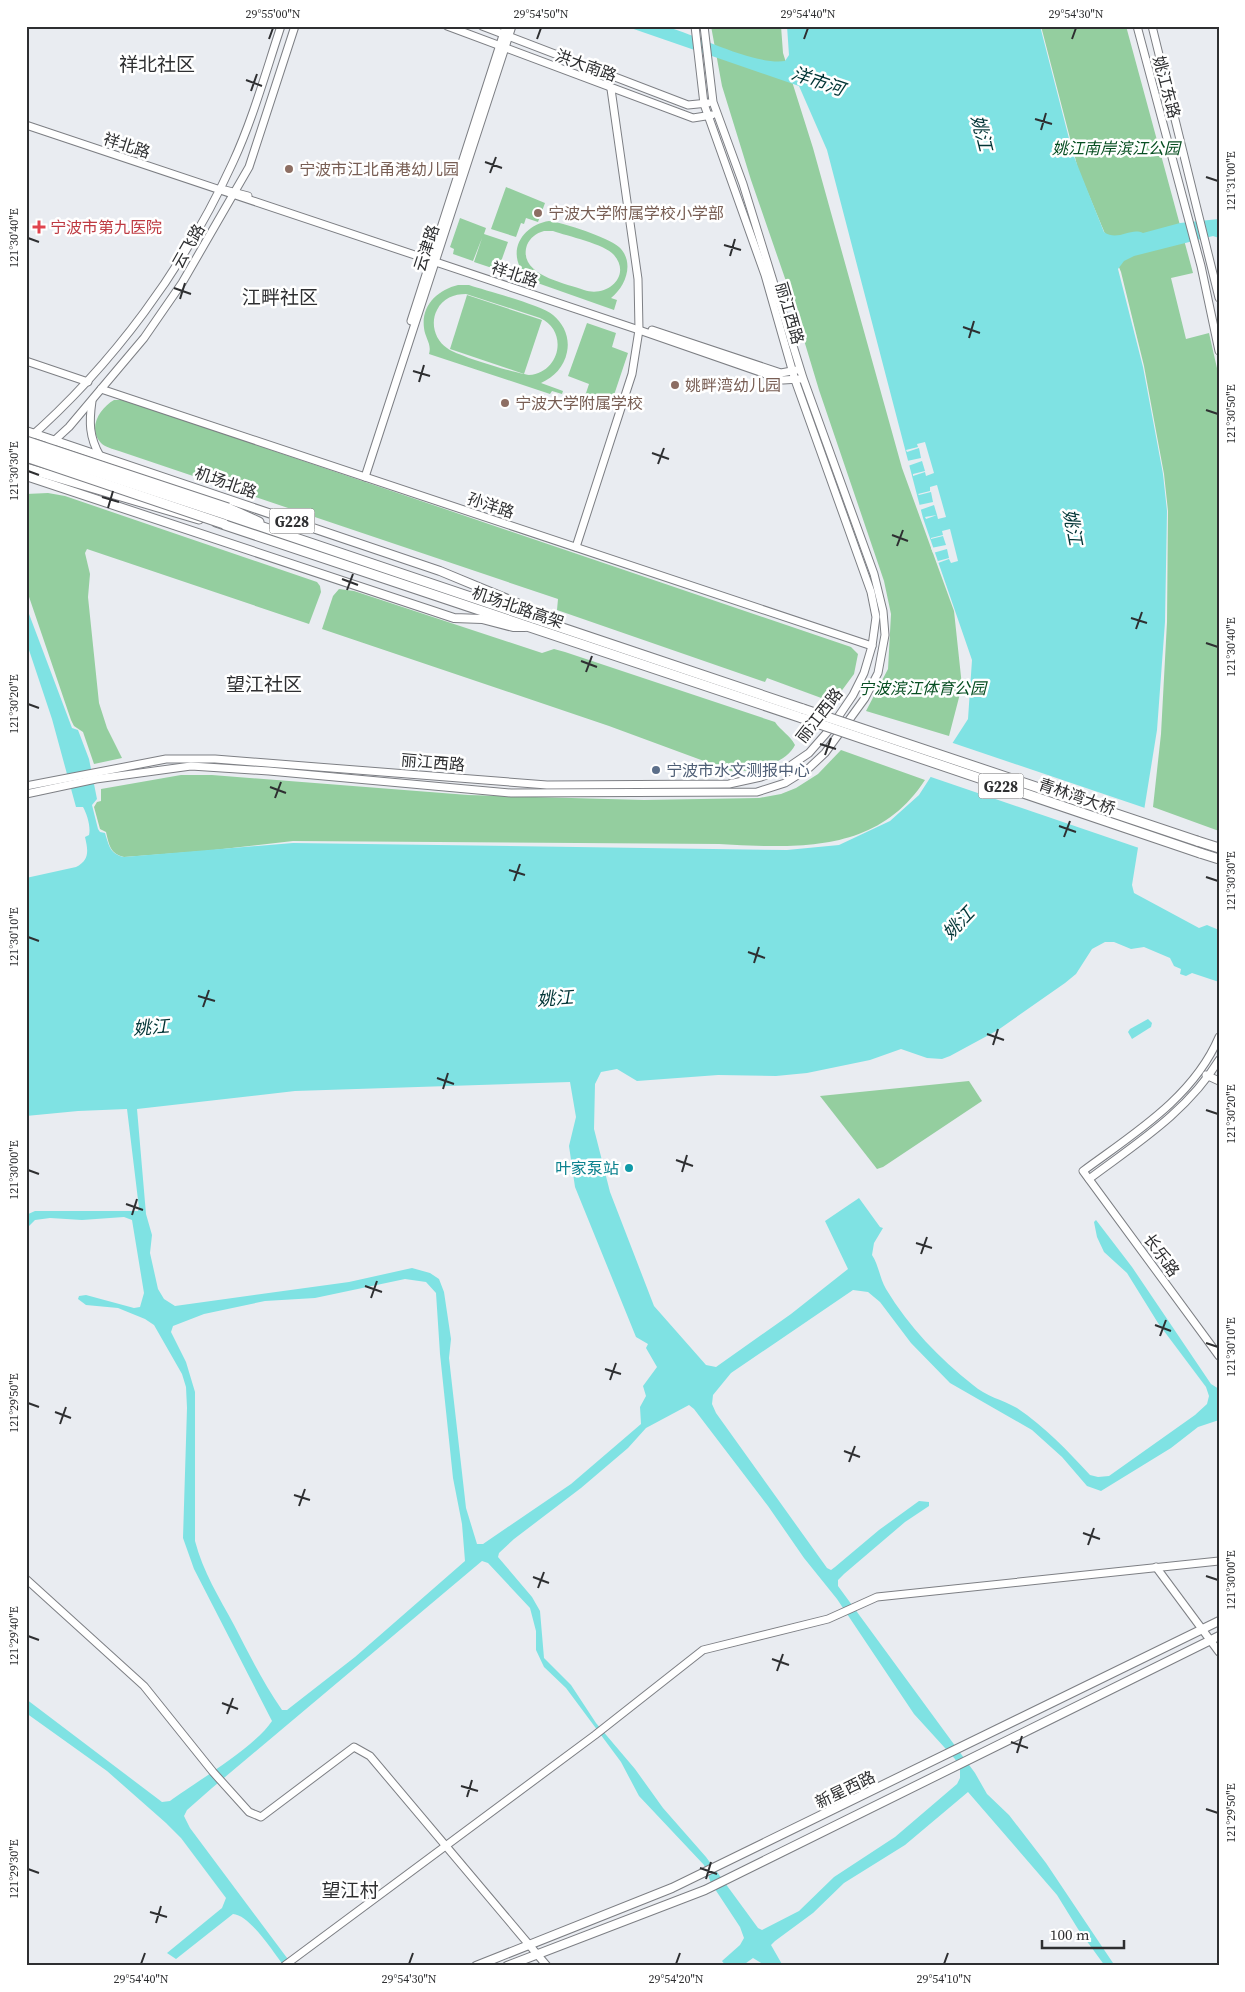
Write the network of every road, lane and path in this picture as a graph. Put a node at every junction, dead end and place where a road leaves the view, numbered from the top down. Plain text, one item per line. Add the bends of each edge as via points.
1 (281, 26) edge
2 (295, 26) edge
3 (447, 26) edge
4 (482, 26) edge
5 (506, 26) edge
6 (512, 26) edge
7 (695, 26) edge
8 (704, 26) edge
9 (1137, 26) edge
10 (1152, 26) edge
11 (506, 36) junction
12 (502, 48) junction
13 (611, 89) junction
14 (713, 102) junction
15 (704, 104) junction
16 (717, 113) junction
17 (708, 117) junction
18 (26, 125) edge
19 (220, 190) junction
20 (234, 193) junction
21 (434, 260) junction
22 (1219, 298) edge
23 (639, 328) junction
24 (1219, 350) edge
25 (26, 361) edge
26 (796, 370) junction
27 (799, 379) junction
28 (88, 382) junction
29 (101, 389) junction
30 (92, 400) junction
31 (26, 431) edge
32 (34, 434) junction
33 (55, 440) junction
34 (26, 441) edge
35 (26, 449) edge
36 (100, 456) junction
37 (26, 458) edge
38 (26, 467) edge
39 (26, 476) edge
40 (363, 477) junction
41 (226, 516) junction
42 (576, 548) junction
43 (552, 623) junction
44 (528, 627) junction
45 (872, 646) junction
46 (803, 713) junction
47 (95, 776) junction
48 (26, 786) edge
49 (26, 794) edge
50 (1219, 848) edge
51 (1219, 859) edge
52 (1219, 1037) edge
53 (1219, 1060) edge
54 (1205, 1062) junction
55 (1217, 1068) edge
56 (1198, 1072) junction
57 (1208, 1076) junction
58 (1219, 1081) edge
59 (1089, 1179) junction
60 (1219, 1356) edge
61 (1219, 1561) edge
62 (1156, 1567) junction
63 (26, 1579) edge
64 (1219, 1620) edge
65 (1202, 1629) junction
66 (1219, 1636) edge
67 (1210, 1640) junction
68 (1219, 1652) edge
69 (445, 1845) junction
70 (536, 1953) junction
71 (284, 1966) edge
72 (476, 1966) edge
73 (507, 1966) edge
74 (546, 1966) edge

1 - 19 main road, 云飞路 via 234,160
2 - 20 main road, 云飞路 via 249,166
3 - 12 main road, 洪大南路
4 - 11 main road, 洪大南路
5 - 11 main road, 云津路
6 - 11 main road, 云津路
7 - 15 main road, 丽江西路
8 - 14 main road, 丽江西路
9 - 24 main road, 姚江东路 via 1193,237
10 - 22 main road, 姚江东路
11 - 12 main road, 云津路
11 - 15 main road, 洪大南路 via 688,105
12 - 13 main road, 洪大南路
12 - 21 main road, 云津路
13 - 17 main road, 洪大南路 via 693,118
13 - 23 main road via 638,279
14 - 15 main road, 洪大南路
14 - 16 main road, 丽江西路
15 - 17 main road, 丽江西路
16 - 17 main road, 洪大南路
16 - 26 main road, 丽江西路 via 743,184
17 - 26 main road, 丽江西路
18 - 19 main road, 祥北路
19 - 20 main road, 祥北路
19 - 28 main road, 云飞路 via 170,278
20 - 21 main road, 祥北路
20 - 29 main road, 云飞路 via 182,284 144,338
21 - 23 main road, 祥北路
21 - 40 main road, 云津路
23 - 26 main road, 祥北路 via 781,373
23 - 27 main road, 祥北路 via 783,380
23 - 42 main road via 632,374
25 - 28 main road
26 - 27 main road, 丽江西路
27 - 45 main road, 丽江西路 via 871,592 876,617
27 - 47 main road, 丽江西路 via 874,574 886,635 878,673 865,698 825,753 785,783 757,792 545,794 191,766
28 - 32 main road, 云飞路
29 - 30 main road, 云飞路
29 - 40 main road, 孙洋路
30 - 33 main road, 云飞路
30 - 36 main road via 89,427
31 - 32 main road, 机场北路 / G228
32 - 33 main road, 机场北路 / G228
32 - 34 main road, 云飞路
33 - 36 main road, 机场北路 / G228
33 - 38 main road, 云飞路
34 - 41 highway, bridge
35 - 41 highway, 机场北路, bridge
36 - 43 main road, 机场北路 / G228 via 440,571 522,605
37 - 41 highway, bridge
38 - 41 highway, bridge via 183,515
39 - 44 main road, G228 via 454,618
40 - 42 main road, 孙洋路
41 - 43 highway, 机场北路高架 / G228
41 - 44 highway, 机场北路高架 / G228
42 - 45 main road, 孙洋路
43 - 46 highway, 机场北路高架 / G228
44 - 46 highway, 机场北路高架 / G228
45 - 47 main road, 丽江西路 via 853,695 809,753 790,766 729,784 547,785 215,759 166,759
46 - 50 highway, 青林湾大桥 / G228, bridge
46 - 51 highway, 青林湾大桥 / G228, bridge
47 - 48 main road, 丽江西路
47 - 49 main road, 丽江西路
52 - 54 main road
53 - 55 main road
54 - 55 main road
54 - 56 main road
55 - 57 main road
56 - 57 main road
56 - 59 main road, 长乐路 via 1179,1096 1155,1118 1083,1171
57 - 58 main road
57 - 59 main road via 1164,1124
59 - 60 main road, 长乐路
61 - 62 main road
62 - 65 main road
62 - 69 main road via 877,1597 828,1619 703,1650 603,1729
63 - 69 main road via 144,1686 249,1812 261,1817 354,1747 370,1756
64 - 65 main road, 新星西路
65 - 67 main road
65 - 72 main road, 新星西路 via 672,1888
66 - 67 main road, 新星西路
67 - 68 main road
67 - 70 main road, 新星西路 via 706,1890
69 - 70 main road
69 - 71 main road
70 - 73 main road, 新星西路
70 - 74 main road

